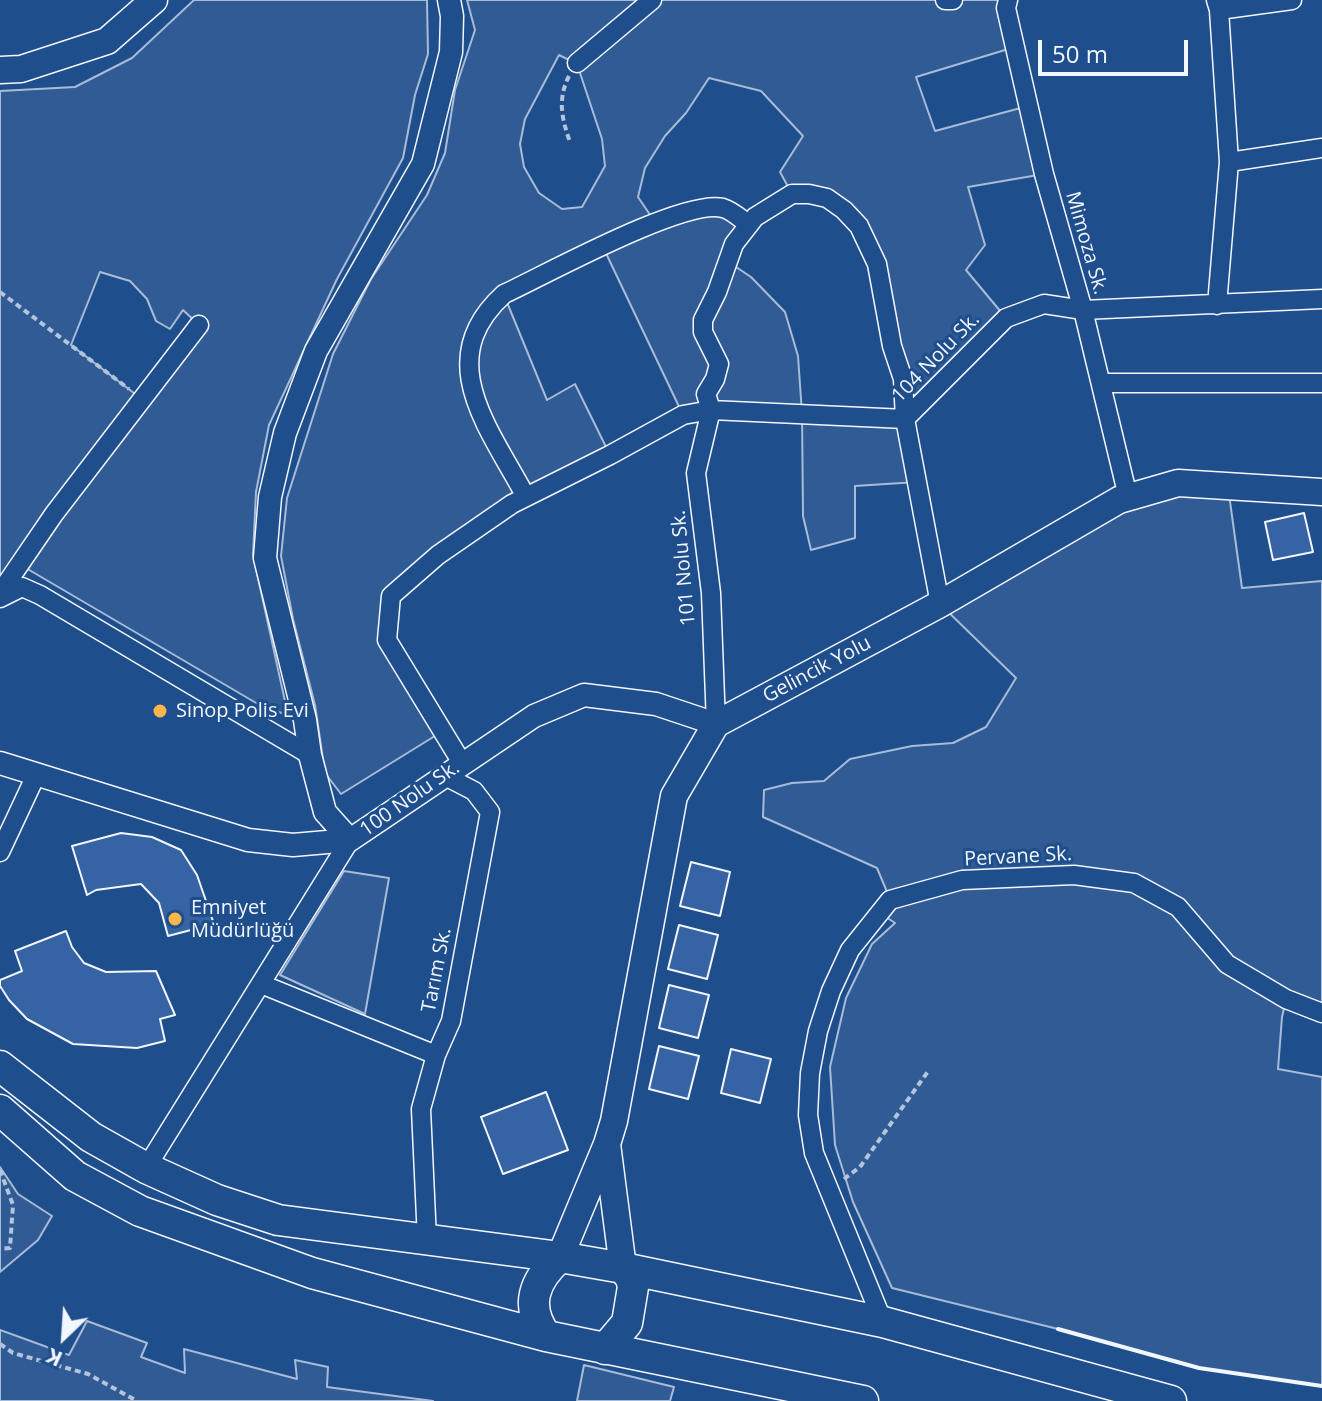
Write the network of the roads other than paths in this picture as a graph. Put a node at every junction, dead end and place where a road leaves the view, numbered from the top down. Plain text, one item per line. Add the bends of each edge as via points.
1 (154, 0) edge
2 (449, 0) edge
3 (652, 0) edge
4 (945, 0) edge
5 (953, 0) edge
6 (1008, 0) edge
7 (1292, 0) edge
8 (1217, 5) edge
9 (577, 63) road end
10 (0, 70) edge
11 (1322, 148) edge
12 (1229, 162) junction
13 (749, 225) junction
14 (1322, 299) edge
15 (1217, 305) junction
16 (1083, 310) junction
17 (199, 325) dead end
18 (1101, 383) junction
19 (1322, 383) edge
20 (711, 410) junction
21 (905, 419) junction
22 (1322, 492) edge
23 (526, 497) junction
24 (1128, 497) junction
25 (0, 595) edge
26 (940, 604) junction
27 (716, 724) junction
28 (310, 755) junction
29 (0, 763) edge
30 (454, 769) junction
31 (37, 773) junction
32 (350, 840) junction
33 (0, 852) edge
34 (261, 984) junction
35 (1322, 1013) edge
36 (436, 1055) junction
37 (0, 1066) edge
38 (0, 1110) edge
39 (607, 1144) junction
40 (146, 1168) junction
41 (427, 1240) junction
42 (560, 1257) junction
43 (623, 1268) junction
44 (883, 1322) junction
45 (546, 1336) junction
46 (605, 1349) junction
47 (863, 1401) edge
48 (1171, 1401) edge

1 - 10 main road via 107,41 21,69
2 - 28 street via 451,52 423,164 316,351 285,433 270,497 265,558
3 - 9 street
4 - 5 street
6 - 16 street, Mimoza Sk. via 1044,174
7 - 8 street
8 - 12 street
11 - 12 street
12 - 15 street
13 - 20 street, 101 Nolu Sk. via 734,244 703,320 703,332 719,364 706,394
13 - 21 street via 792,194 809,194 827,198 859,226 877,264 903,379
13 - 23 street via 721,207 655,222 504,294 489,308 471,345 467,368 474,399
14 - 15 street, 104 Nolu Sk.
15 - 16 street, 104 Nolu Sk.
16 - 18 street, Mimoza Sk.
16 - 21 street, 104 Nolu Sk. via 1044,304 1006,318
17 - 25 street via 54,514
18 - 19 street
18 - 24 street, Mimoza Sk.
20 - 21 street
20 - 23 street via 683,415
20 - 27 street, 101 Nolu Sk. via 696,473 711,593
21 - 26 street, 104 Nolu Sk.
22 - 24 main road, Gelincik Yolu via 1178,483
23 - 30 street via 438,555 391,596 387,640
24 - 26 main road, Gelincik Yolu
25 - 28 street via 22,587 40,595
26 - 27 main road, Gelincik Yolu
27 - 30 street, 100 Nolu Sk. via 656,704 584,695 534,716
27 - 39 main road via 674,796
28 - 32 street via 325,812
29 - 31 street, 100 Nolu Sk.
30 - 32 street, 100 Nolu Sk.
30 - 36 street, Tarım Sk. via 490,812 451,1021
31 - 32 street, 100 Nolu Sk. via 248,840 293,845
31 - 33 street
32 - 34 street
34 - 36 street
34 - 40 street
35 - 44 street, Pervane Sk. via 1286,999 1227,964 1178,907 1134,883 1074,875 962,880 890,900 850,950 831,991 810,1073 808,1115 814,1153
36 - 41 street, Tarım Sk. via 421,1109
37 - 40 highway via 91,1137
38 - 45 highway via 75,1176 140,1211 312,1273
39 - 42 main road
39 - 43 main road
40 - 41 highway via 278,1220
41 - 42 highway
42 - 43 highway
42 - 45 highway via 544,1271 535,1300 536,1322
43 - 44 highway
43 - 46 highway via 633,1287 627,1323
44 - 48 highway
45 - 46 highway
46 - 47 highway

